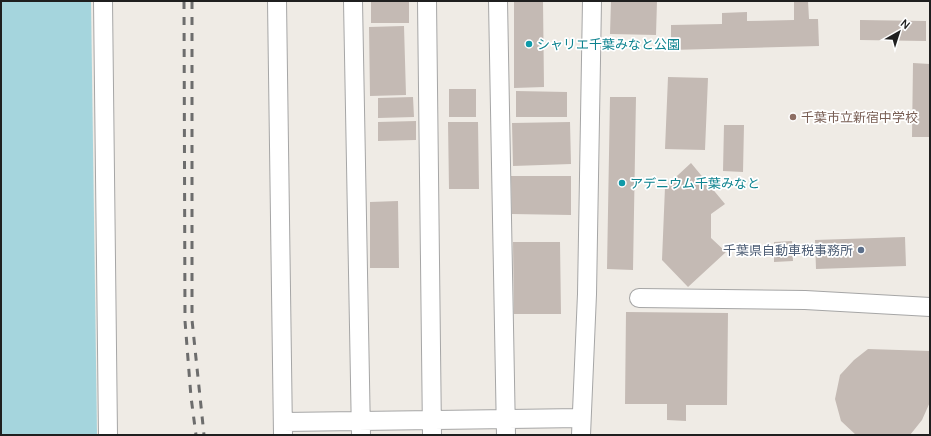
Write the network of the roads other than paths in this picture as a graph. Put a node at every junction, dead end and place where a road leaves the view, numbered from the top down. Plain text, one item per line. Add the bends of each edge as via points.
1 (103, 1) edge
2 (277, 1) edge
3 (353, 1) edge
4 (427, 1) edge
5 (498, 1) edge
6 (592, 1) edge
7 (638, 298) dead end
8 (930, 307) edge
9 (432, 427) edge
10 (506, 427) edge
11 (581, 427) edge
12 (283, 428) edge
13 (361, 428) edge
14 (108, 435) edge

1 - 14 street
2 - 12 street
3 - 13 street
4 - 9 street
5 - 10 street
6 - 11 street via 587,279
7 - 8 street via 805,300
9 - 10 street
9 - 13 street
10 - 11 street
12 - 13 street

